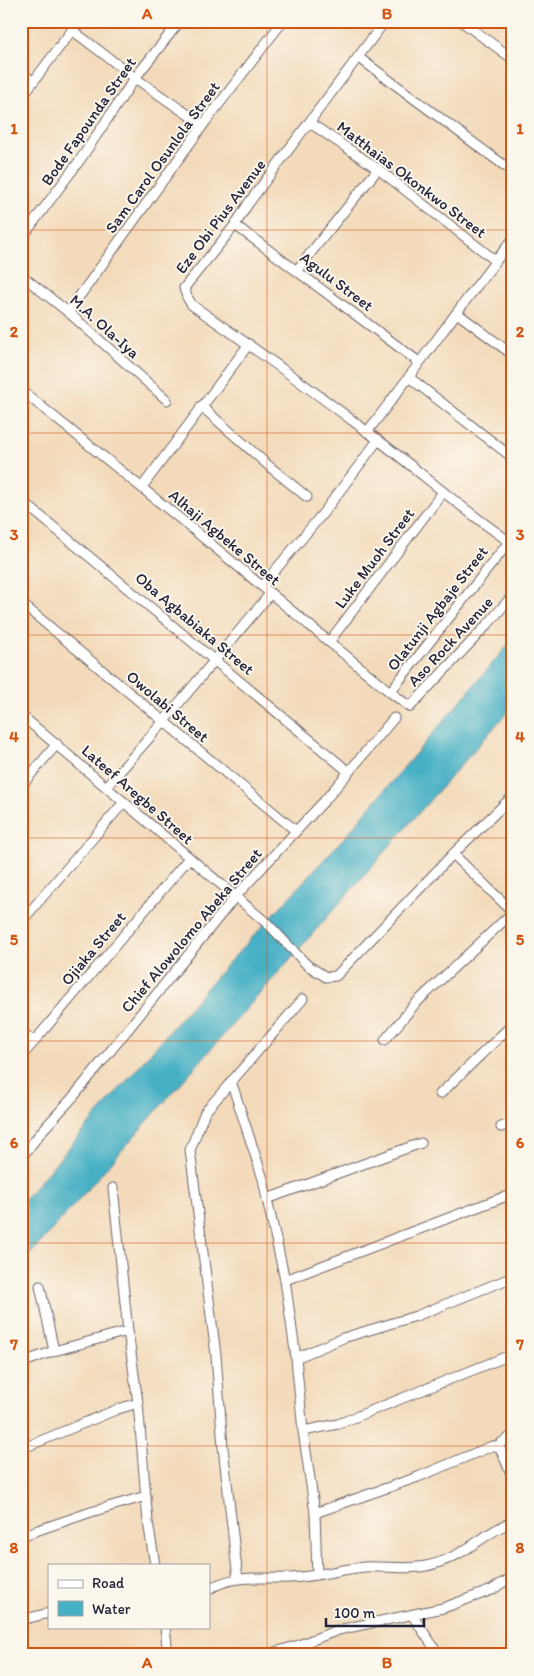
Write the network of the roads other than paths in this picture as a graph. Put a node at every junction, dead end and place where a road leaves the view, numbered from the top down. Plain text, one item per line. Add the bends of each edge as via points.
1 (79, 21) edge
2 (180, 21) edge
3 (283, 21) edge
4 (384, 21) edge
5 (461, 21) edge
6 (72, 30) junction
7 (358, 57) junction
8 (513, 59) edge
9 (21, 72) edge
10 (135, 78) junction
11 (33, 82) junction
12 (21, 98) edge
13 (310, 123) junction
14 (203, 125) junction
15 (378, 169) junction
16 (513, 172) edge
17 (235, 225) junction
18 (21, 239) edge
19 (513, 240) edge
20 (496, 261) junction
21 (297, 270) junction
22 (21, 275) edge
23 (68, 312) junction
24 (457, 313) junction
25 (249, 344) junction
26 (513, 355) edge
27 (419, 362) junction
28 (410, 378) junction
29 (21, 390) edge
30 (167, 400) dead end
31 (202, 406) junction
32 (367, 432) junction
33 (378, 440) junction
34 (513, 458) edge
35 (142, 487) junction
36 (443, 492) junction
37 (307, 497) dead end
38 (21, 500) edge
39 (511, 543) edge
40 (262, 586) junction
41 (270, 594) junction
42 (513, 595) edge
43 (21, 603) edge
44 (329, 642) junction
45 (216, 660) junction
46 (390, 692) junction
47 (410, 707) joint
48 (21, 715) edge
49 (394, 718) dead end
50 (164, 722) junction
51 (57, 744) junction
52 (349, 772) junction
53 (21, 786) edge
54 (106, 786) junction
55 (512, 797) edge
56 (124, 802) junction
57 (296, 831) junction
58 (453, 854) junction
59 (189, 858) junction
60 (235, 896) junction
61 (513, 912) edge
62 (21, 922) edge
63 (303, 999) dead end
64 (513, 1024) edge
65 (21, 1031) edge
66 (385, 1040) dead end
67 (34, 1042) junction
68 (21, 1057) edge
69 (231, 1081) junction
70 (440, 1094) dead end
71 (513, 1122) edge
72 (501, 1127) dead end
73 (421, 1143) dead end
74 (21, 1158) edge
75 (113, 1188) dead end
76 (504, 1197) dead end
77 (267, 1199) junction
78 (513, 1277) edge
79 (285, 1280) junction
80 (40, 1286) dead end
81 (128, 1331) junction
82 (54, 1350) junction
83 (513, 1354) edge
84 (296, 1358) junction
85 (21, 1364) edge
86 (138, 1403) junction
87 (303, 1431) junction
88 (513, 1435) edge
89 (497, 1446) junction
90 (21, 1449) edge
91 (513, 1478) edge
92 (146, 1496) junction
93 (315, 1513) junction
94 (513, 1521) edge
95 (21, 1536) edge
96 (154, 1564) edge
97 (317, 1575) junction
98 (513, 1578) edge
99 (238, 1579) junction
100 (210, 1588) edge
101 (48, 1613) edge
102 (412, 1615) junction
103 (21, 1620) edge
104 (166, 1628) edge
105 (299, 1645) junction
106 (168, 1655) edge
107 (265, 1655) edge
108 (301, 1655) edge
109 (439, 1655) edge

1 - 6 street
2 - 10 street, Bode Fapounda Street
3 - 14 street, Sam Carol Osunlola Street
4 - 7 street, Eze Obi Pius Avenue
5 - 8 street
6 - 10 street
6 - 11 street
7 - 13 street, Eze Obi Pius Avenue
7 - 16 street
9 - 11 street
10 - 14 street
10 - 18 street, Bode Fapounda Street
11 - 12 street
13 - 15 street, Matthaias Okonkwo Street
13 - 17 street, Eze Obi Pius Avenue
14 - 23 street, Sam Carol Osunlola Street
15 - 20 street, Matthaias Okonkwo Street
15 - 21 street
17 - 21 street, Agulu Street
17 - 25 street, Eze Obi Pius Avenue via 184,288 192,305
19 - 20 street
20 - 24 street
21 - 27 street, Agulu Street
22 - 23 street, M.A. Ola-Iya
23 - 30 street, M.A. Ola-Iya
24 - 26 street
24 - 27 street
25 - 31 street
25 - 32 street, Eze Obi Pius Avenue
27 - 28 street
28 - 32 street
28 - 34 street
29 - 35 street, Alhaji Agbeke Street
31 - 35 street
31 - 37 street
32 - 33 street, Eze Obi Pius Avenue
33 - 36 street, Eze Obi Pius Avenue
33 - 40 street via 324,512
35 - 40 street, Alhaji Agbeke Street
36 - 39 street, Eze Obi Pius Avenue
36 - 44 street, Luke Muoh Street
38 - 45 street, Oba Agbabiaka Street
39 - 46 street, Olatunji Agbaje Street
40 - 41 street, Alhaji Agbeke Street
41 - 44 street, Alhaji Agbeke Street
41 - 45 street
42 - 47 street, Aso Rock Avenue
43 - 50 street, Owolabi Street
44 - 46 street, Alhaji Agbeke Street
45 - 50 street
45 - 52 street, Oba Agbabiaka Street
46 - 47 street, Alhaji Agbeke Street
48 - 51 street, Lateef Aregbe Street
49 - 52 street, Chief Alowolomo Abeka Street
50 - 54 street
50 - 57 street, Owolabi Street
51 - 53 street
51 - 54 street, Lateef Aregbe Street
52 - 57 street, Chief Alowolomo Abeka Street
54 - 56 street, Lateef Aregbe Street
55 - 58 street, Lateef Aregbe Street
56 - 59 street, Lateef Aregbe Street
56 - 62 street
57 - 60 street, Chief Alowolomo Abeka Street
58 - 60 street, Lateef Aregbe Street via 336,976 326,977 308,965 270,925
58 - 61 street
59 - 60 street, Lateef Aregbe Street
59 - 67 street, Ojiaka Street
60 - 74 street, Chief Alowolomo Abeka Street
61 - 66 street via 415,1004
63 - 69 street
64 - 70 street
65 - 67 street
67 - 68 street, Ojiaka Street
69 - 77 street
69 - 99 street via 205,1112 190,1150 216,1355
71 - 72 street
73 - 77 street
75 - 81 street
76 - 79 street
77 - 79 street
78 - 84 street
79 - 84 street
80 - 82 street
81 - 82 street
81 - 86 street
82 - 85 street
83 - 87 street via 346,1421
84 - 87 street
86 - 90 street
86 - 92 street
87 - 93 street
88 - 89 street
89 - 91 street
89 - 93 street
92 - 95 street
92 - 96 street
93 - 97 street
94 - 97 street via 495,1529 461,1553 437,1563 407,1568 367,1567
97 - 99 street
98 - 102 street via 492,1590 443,1608
99 - 100 street
101 - 103 street
102 - 105 street via 338,1630
102 - 109 street
104 - 106 street
105 - 107 street
105 - 108 street

